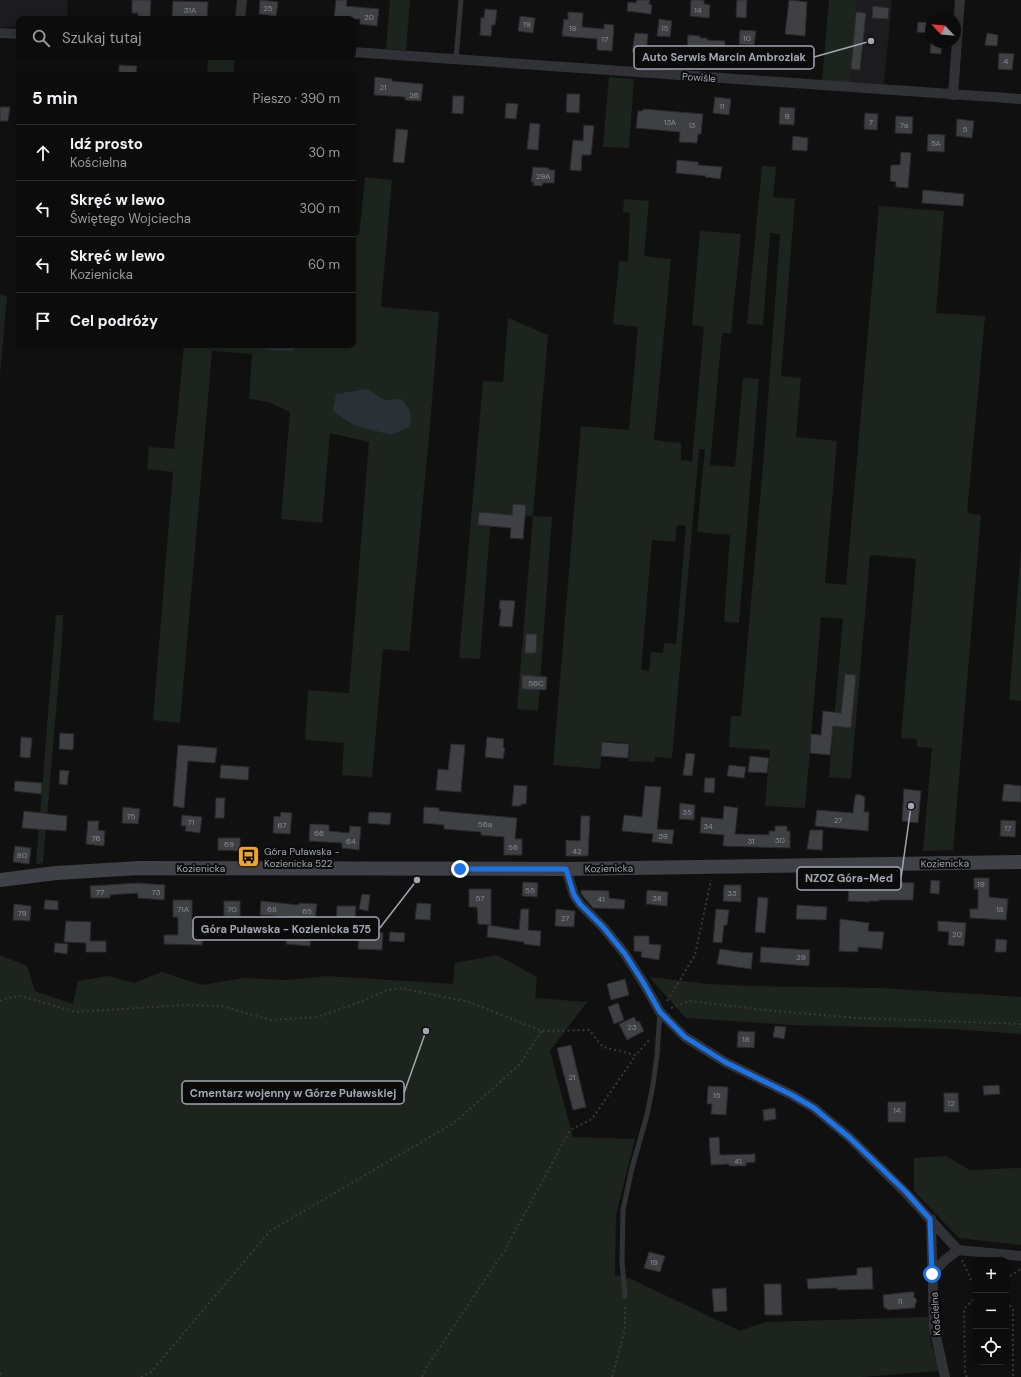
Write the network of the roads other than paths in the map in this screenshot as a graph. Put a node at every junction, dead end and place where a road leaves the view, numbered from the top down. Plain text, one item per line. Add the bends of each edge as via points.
1 (242, 0) edge
2 (461, 0) edge
3 (960, 0) edge
4 (240, 16) edge
5 (0, 33) edge
6 (16, 34) edge
7 (356, 52) edge
8 (456, 59) junction
9 (953, 95) junction
10 (1021, 99) edge
11 (1021, 862) edge
12 (566, 869) junction
13 (0, 880) edge
14 (660, 1012) junction
15 (930, 1219) junction
16 (958, 1250) junction
17 (1021, 1256) edge
18 (932, 1274) junction
19 (625, 1296) road end
20 (945, 1377) edge

1 - 4 street
2 - 8 lane
3 - 9 street
5 - 6 street
7 - 8 street, Powiśle
8 - 9 street, Powiśle
9 - 10 street, Powiśle
11 - 12 main road, Kozienicka
12 - 13 main road, Kozienicka via 140,868
12 - 14 street via 574,895 625,954
14 - 15 street via 685,1037 725,1062 814,1108 850,1138
14 - 19 lane via 653,1085 623,1210 622,1262
15 - 16 street
15 - 18 street, Kościelna
16 - 17 street
16 - 18 street
18 - 20 street, Kościelna via 934,1327

